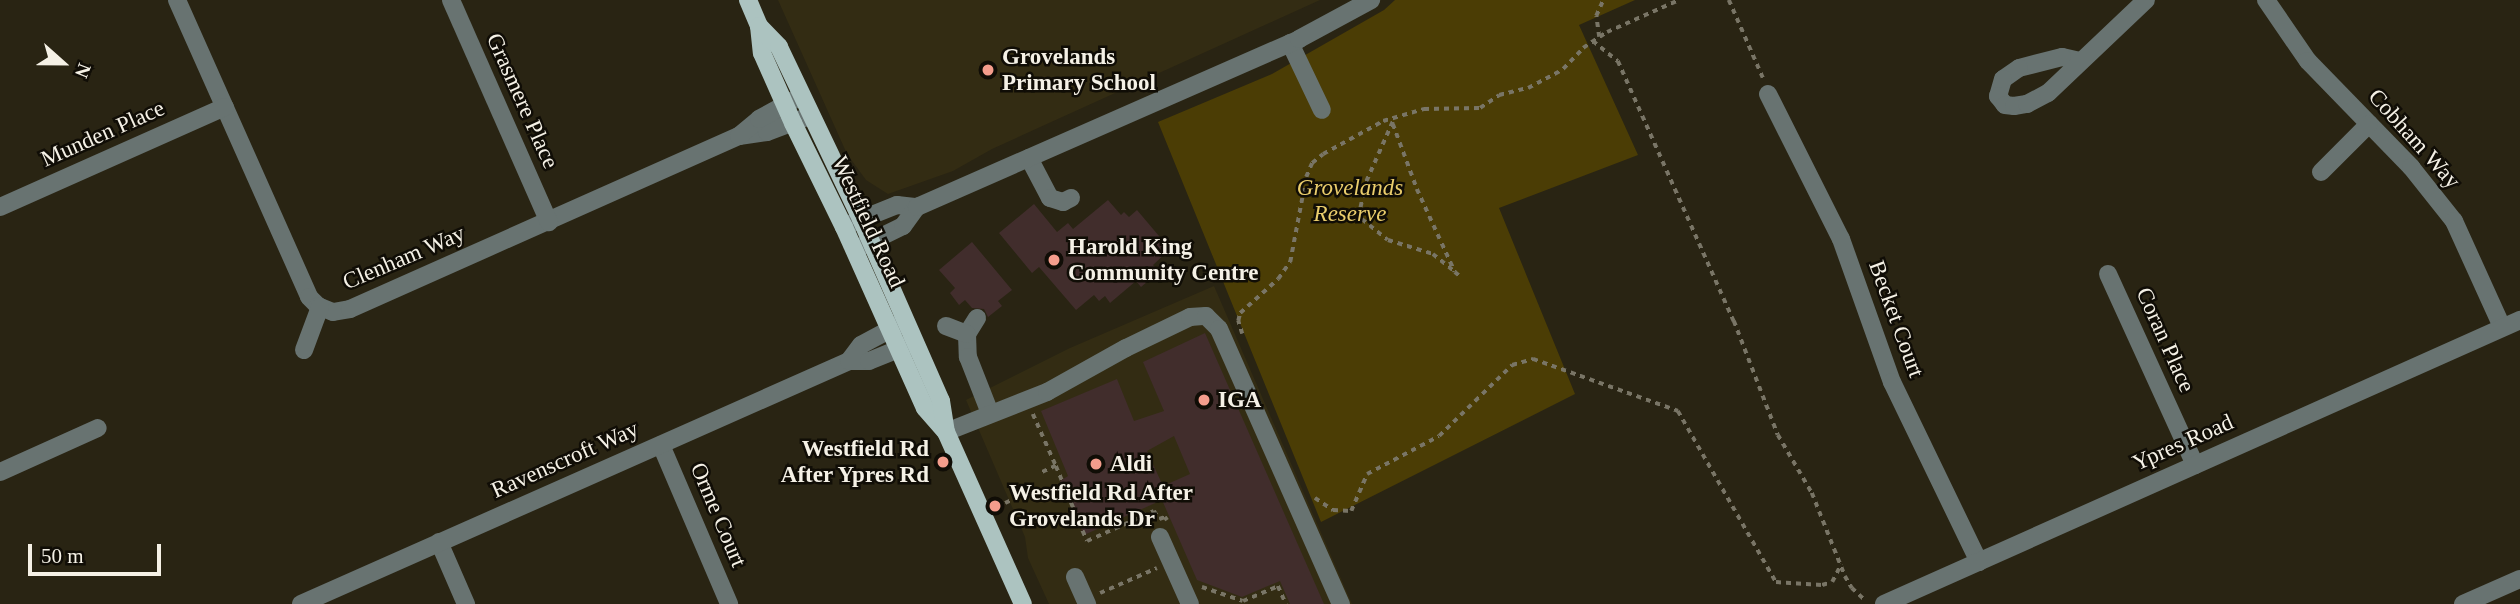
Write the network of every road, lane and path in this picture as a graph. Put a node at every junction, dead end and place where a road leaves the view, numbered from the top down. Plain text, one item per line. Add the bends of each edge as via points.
1 (177, 0) edge
2 (451, 0) edge
3 (748, 0) edge
4 (1371, 0) edge
5 (1603, 0) edge
6 (1679, 0) edge
7 (1729, 0) edge
8 (2146, 0) edge
9 (2266, 0) edge
10 (1599, 37) junction
11 (1593, 41) junction
12 (1290, 43) junction
13 (2080, 61) dead end
14 (1768, 94) joint
15 (793, 100) junction
16 (225, 107) junction
17 (1322, 110) dead end
18 (802, 120) junction
19 (1392, 120) junction
20 (2369, 124) junction
21 (739, 136) junction
22 (1029, 158) junction
23 (2322, 172) dead end
24 (1072, 198) dead end
25 (0, 207) edge
26 (917, 208) junction
27 (861, 219) junction
28 (549, 222) junction
29 (844, 227) junction
30 (862, 246) junction
31 (1455, 272) junction
32 (2108, 274) dead end
33 (1462, 278) dead end
34 (320, 307) junction
35 (977, 318) dead end
36 (2520, 318) edge
37 (898, 325) junction
38 (946, 326) dead end
39 (2502, 327) junction
40 (967, 334) junction
41 (1247, 344) dead end
42 (907, 346) junction
43 (304, 350) dead end
44 (849, 361) junction
45 (1032, 413) dead end
46 (990, 414) junction
47 (98, 428) dead end
48 (946, 432) junction
49 (661, 446) junction
50 (2195, 465) junction
51 (1056, 466) junction
52 (0, 471) edge
53 (1039, 474) dead end
54 (1311, 492) dead end
55 (1024, 494) dead end
56 (1005, 503) dead end
57 (1164, 532) joint
58 (439, 542) junction
59 (1979, 562) junction
60 (1840, 564) junction
61 (1163, 566) dead end
62 (1076, 577) dead end
63 (2520, 579) edge
64 (1195, 584) dead end
65 (2501, 587) junction
66 (1093, 599) edge
67 (1864, 599) dead end
68 (1243, 601) junction
69 (301, 604) edge
70 (466, 604) edge
71 (729, 604) edge
72 (1023, 604) edge
73 (1190, 604) edge
74 (1237, 604) edge
75 (1286, 604) edge
76 (1341, 604) edge
77 (1884, 604) edge
78 (2463, 604) edge
79 (2509, 604) edge

1 - 16 street, Clenham Way
2 - 28 street, Grasmere Place
3 - 15 main road, Westfield Road via 759,26 762,53
4 - 12 street
5 - 10 path via 1596,16
6 - 10 path
7 - 14 path
8 - 13 street
9 - 20 street, Cobham Way via 2308,61
10 - 11 path
11 - 19 path via 1563,69 1528,88 1499,95 1480,108 1424,109
11 - 60 path via 1618,61 1734,321 1778,435 1812,492
12 - 17 street
12 - 22 street
14 - 59 street, Becket Court via 1841,239 1892,382
15 - 18 main road, Westfield Road
15 - 21 street, Clenham Way
16 - 25 street, Munden Place
16 - 34 street, Clenham Way via 309,297
18 - 21 street, Clenham Way
18 - 27 main road, Westfield Road
18 - 29 main road, Westfield Road
19 - 31 path
19 - 31 path via 1366,183 1360,212 1388,240 1433,254
19 - 41 path via 1312,163 1290,262 1240,313 1238,321
20 - 23 street
20 - 39 street, Cobham Way via 2454,221
21 - 28 street, Clenham Way
22 - 24 street via 1050,198 1063,202
22 - 26 street
26 - 27 street via 897,205
26 - 30 street via 903,226
27 - 29 street
27 - 30 main road, Westfield Road
28 - 34 street, Clenham Way via 350,309 333,312
29 - 30 main road, Westfield Road
30 - 37 main road, Westfield Road
31 - 33 path
32 - 50 street, Coran Place
34 - 43 street
35 - 40 street
36 - 39 street, Ypres Road
37 - 42 main road, Westfield Road
37 - 44 street, Ravenscroft Way via 861,345
38 - 40 street
39 - 50 street, Ypres Road
40 - 46 street via 968,357
42 - 44 street, Ravenscroft Way via 869,361
42 - 48 main road, Westfield Road via 925,408
44 - 49 street, Ravenscroft Way
45 - 51 path
46 - 48 street
46 - 76 street via 1047,392 1190,317 1201,314 1212,319
47 - 52 street
48 - 72 main road, Westfield Road
49 - 58 street, Ravenscroft Way
49 - 71 street, Orme Court
50 - 59 street, Ypres Road
51 - 53 path
51 - 57 path via 1087,541 1154,511 1159,519 1165,517
54 - 60 path via 1323,505 1351,511 1367,474 1439,436 1512,365 1533,359 1678,411 1776,582 1822,585 1832,582
55 - 56 path
57 - 73 street
58 - 69 street, Ravenscroft Way
58 - 70 street
59 - 77 street, Ypres Road
60 - 67 path via 1852,588
61 - 66 path
62 - 66 street
63 - 65 street
64 - 68 path
65 - 78 street
65 - 79 street
68 - 74 path
68 - 75 path via 1278,586

